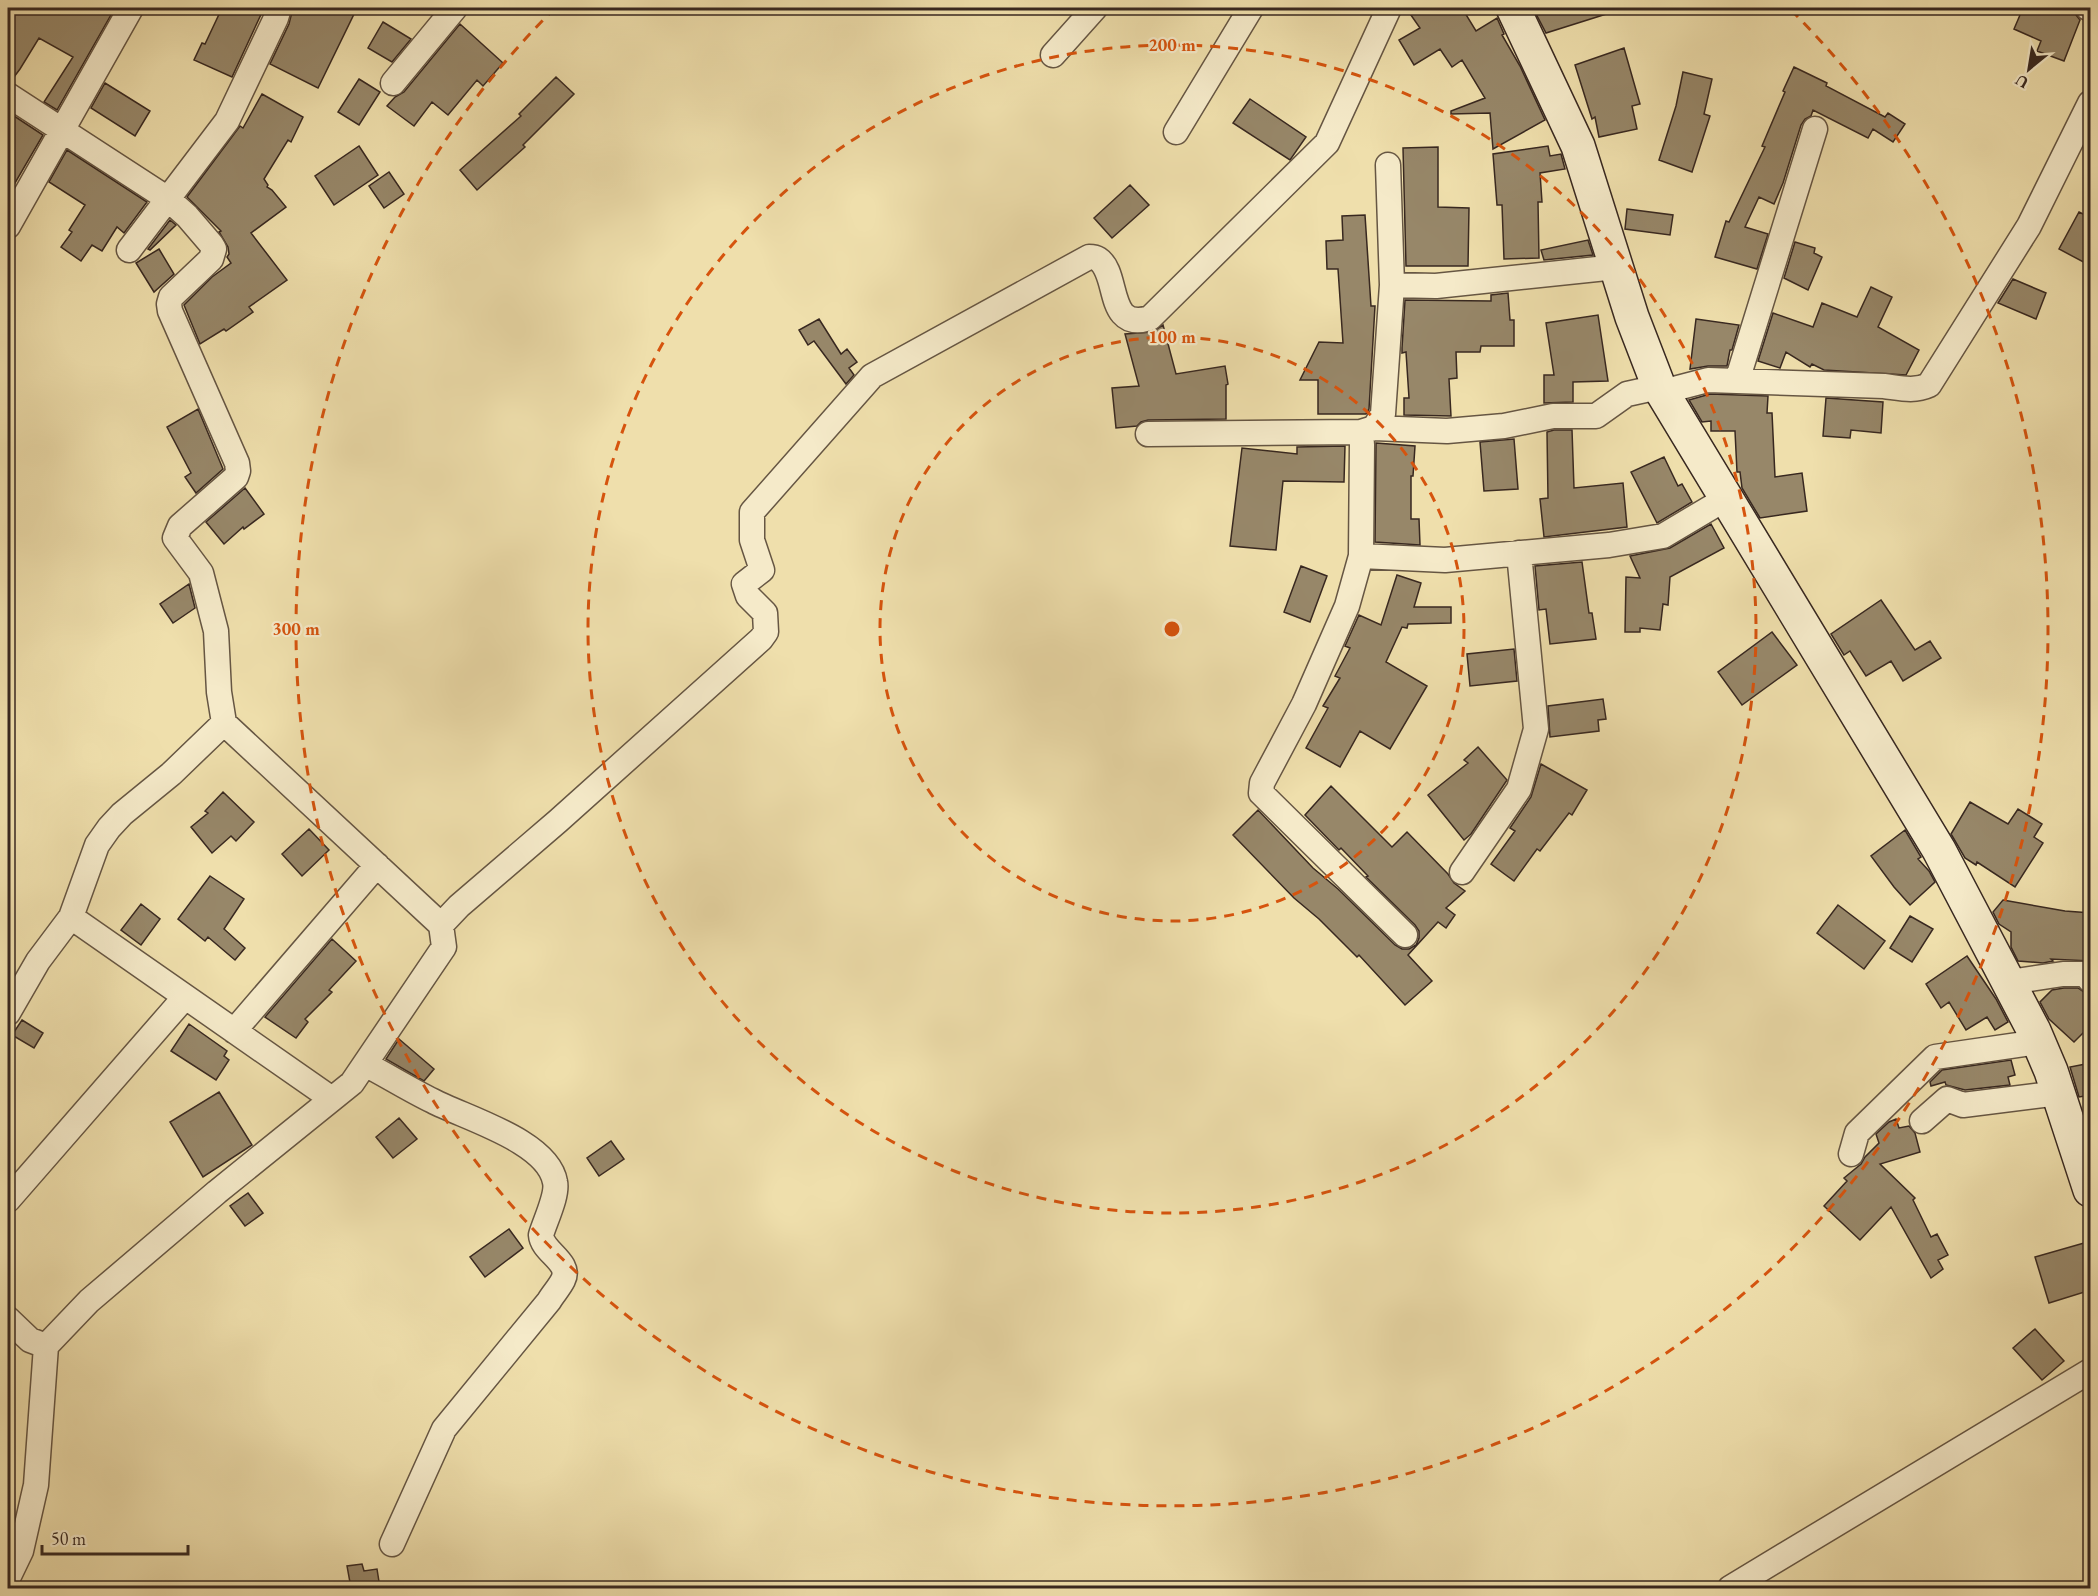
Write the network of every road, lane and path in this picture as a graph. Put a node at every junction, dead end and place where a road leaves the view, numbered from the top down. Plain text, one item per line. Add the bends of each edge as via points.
1 (131, 8) edge
2 (279, 8) edge
3 (455, 8) edge
4 (1095, 8) edge
5 (1251, 8) edge
6 (1389, 8) edge
7 (1513, 8) edge
8 (1053, 55) dead end
9 (393, 83) dead end
10 (8, 95) edge
11 (2091, 103) edge
12 (62, 128) junction
13 (1815, 129) dead end
14 (1176, 132) dead end
15 (1388, 165) dead end
16 (168, 199) junction
17 (8, 226) edge
18 (129, 250) dead end
19 (1616, 267) junction
20 (1392, 285) junction
21 (1737, 381) junction
22 (1660, 390) junction
23 (1367, 430) junction
24 (1148, 434) dead end
25 (1726, 498) junction
26 (1519, 553) junction
27 (1361, 556) junction
28 (224, 723) junction
29 (376, 865) junction
30 (1461, 872) dead end
31 (71, 917) junction
32 (441, 925) junction
33 (1405, 935) dead end
34 (2089, 974) edge
35 (2009, 982) junction
36 (184, 997) junction
37 (8, 1013) edge
38 (234, 1031) junction
39 (2039, 1042) junction
40 (365, 1064) junction
41 (2059, 1093) junction
42 (332, 1099) junction
43 (1922, 1121) dead end
44 (1851, 1154) dead end
45 (2091, 1190) edge
46 (8, 1200) edge
47 (10, 1330) edge
48 (46, 1346) junction
49 (2091, 1371) edge
50 (392, 1544) dead end
51 (8, 1578) edge
52 (1730, 1588) edge

1 - 12 street
2 - 16 street via 227,121
3 - 9 street
4 - 8 street
5 - 14 street
6 - 32 street via 1327,143 1150,318 1132,320 1123,314 1105,268 1098,259 1089,257 872,376 752,512 752,540 762,570 744,584 748,596 765,613 766,632 761,639
7 - 19 street via 1578,146
10 - 12 street
11 - 21 street via 2020,241 1929,385 1910,390
12 - 16 street
12 - 17 street
13 - 21 street
15 - 20 street
16 - 18 street
16 - 28 street via 214,249 211,259 171,297 169,304 238,471 180,526 175,538 201,573 216,631
19 - 20 street via 1436,286
19 - 22 street
20 - 23 street via 1383,414
21 - 22 street via 1708,380
22 - 23 street via 1627,394 1596,416 1553,416 1448,431
22 - 25 street
23 - 24 street
23 - 27 street via 1362,445
25 - 26 street via 1664,536
25 - 35 street via 1939,850
26 - 27 street via 1445,560
26 - 30 street via 1536,729 1519,789
27 - 33 street via 1347,606 1305,704 1262,783 1261,793
28 - 29 street
28 - 31 street via 109,828 97,845
29 - 32 street
29 - 38 street
31 - 36 street
31 - 37 street
32 - 40 street via 444,947
34 - 35 street
35 - 39 street
36 - 38 street
36 - 46 street
38 - 42 street
39 - 41 street
39 - 44 street via 1935,1057 1857,1133
40 - 42 street via 352,1083
40 - 50 street via 434,1102 514,1137 545,1162 553,1174 555,1189 541,1242 565,1272 549,1301 444,1430
41 - 43 street via 1963,1105 1947,1099
41 - 45 street
42 - 48 street via 97,1294
47 - 48 street
48 - 51 street via 36,1485 21,1551
49 - 52 street

